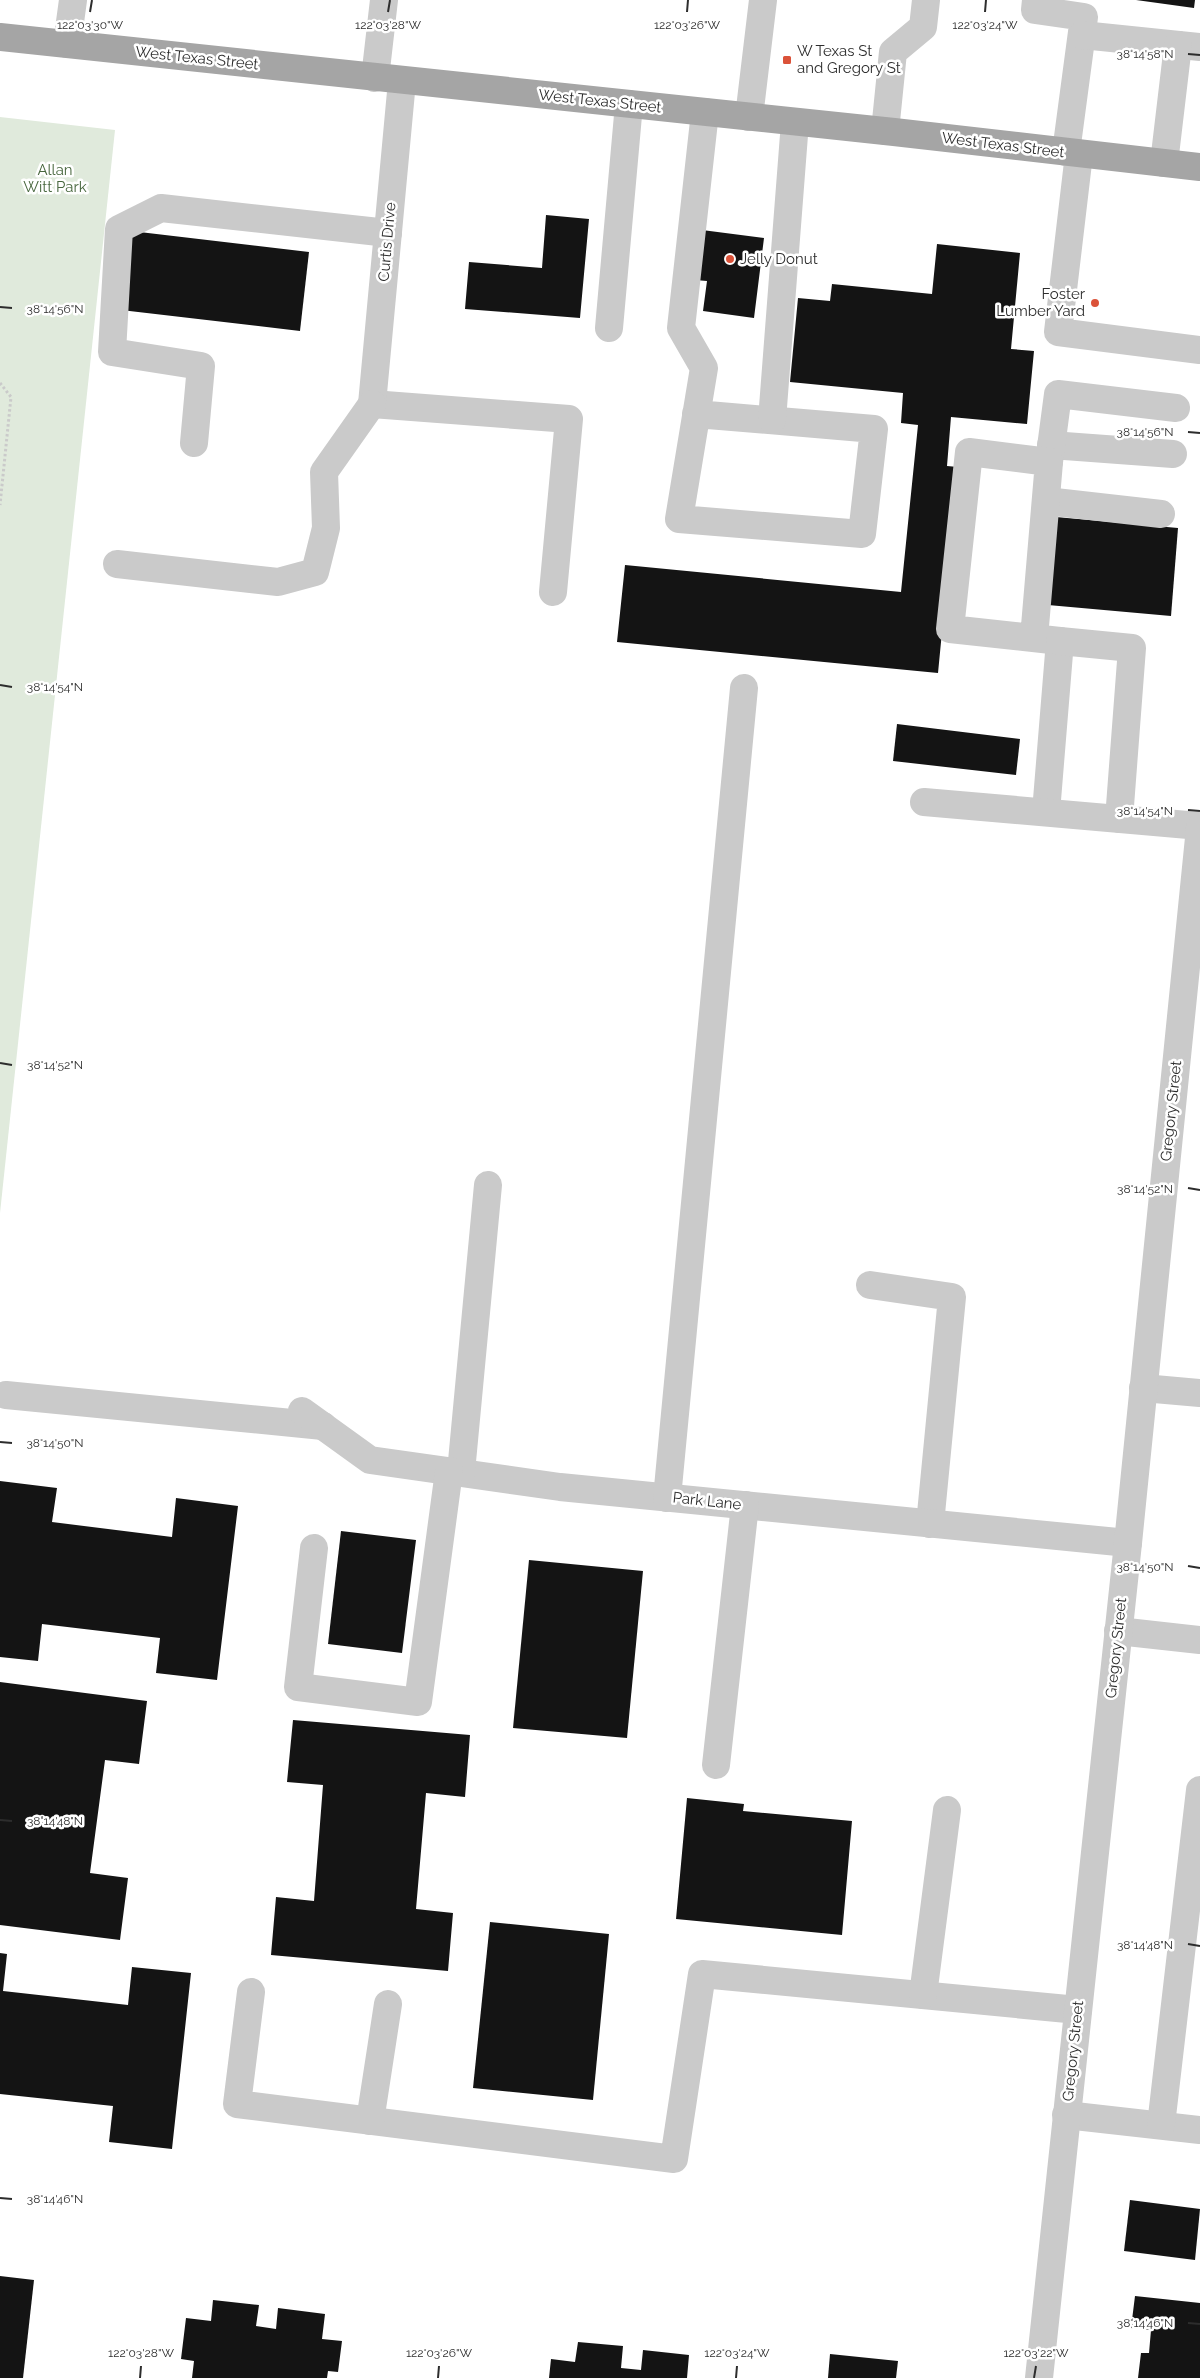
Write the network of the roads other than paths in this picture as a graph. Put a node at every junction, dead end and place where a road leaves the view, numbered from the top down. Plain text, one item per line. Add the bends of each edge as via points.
1 (73, 0) edge
2 (384, 0) edge
3 (763, 0) edge
4 (926, 0) edge
5 (1036, 0) edge
6 (1082, 35) junction
7 (0, 36) edge
8 (67, 44) junction
9 (1189, 46) edge
10 (375, 78) junction
11 (402, 80) junction
12 (629, 104) junction
13 (705, 112) junction
14 (749, 117) junction
15 (795, 122) junction
16 (885, 131) junction
17 (1072, 153) junction
18 (1164, 163) junction
19 (1200, 167) edge
20 (388, 233) junction
21 (609, 328) dead end
22 (1200, 350) edge
23 (372, 404) junction
24 (1176, 408) dead end
25 (696, 414) junction
26 (772, 420) junction
27 (194, 442) dead end
28 (1050, 453) junction
29 (1173, 454) dead end
30 (1046, 501) junction
31 (1160, 514) dead end
32 (117, 564) dead end
33 (553, 592) dead end
34 (1047, 639) junction
35 (744, 688) dead end
36 (924, 802) dead end
37 (1046, 812) junction
38 (1119, 819) junction
39 (1200, 827) edge
40 (1193, 969) edge
41 (488, 1185) dead end
42 (870, 1285) dead end
43 (1143, 1388) junction
44 (1200, 1393) edge
45 (6, 1395) dead end
46 (455, 1472) junction
47 (667, 1498) junction
48 (744, 1505) junction
49 (930, 1524) junction
50 (1128, 1543) junction
51 (314, 1548) dead end
52 (1118, 1631) junction
53 (1200, 1640) edge
54 (716, 1765) dead end
55 (1200, 1790) edge
56 (947, 1810) dead end
57 (251, 1992) dead end
58 (923, 1995) junction
59 (388, 2004) dead end
60 (1078, 2010) junction
61 (1066, 2115) junction
62 (370, 2121) junction
63 (1161, 2125) junction
64 (1200, 2130) edge
65 (1038, 2378) edge

1 - 8 street
2 - 10 street
3 - 14 street
4 - 16 street via 924,27 893,52
5 - 6 street via 1035,10 1084,17
6 - 9 street
6 - 17 street
7 - 8 main road, West Texas Street
8 - 10 main road, West Texas Street
9 - 18 street
10 - 11 main road, West Texas Street
11 - 12 main road, West Texas Street
11 - 20 street, Curtis Drive
12 - 13 main road, West Texas Street
12 - 21 street
13 - 14 main road, West Texas Street
13 - 25 street via 681,328 704,368
14 - 15 main road, West Texas Street
15 - 16 main road, West Texas Street
15 - 26 street
16 - 17 main road, West Texas Street
17 - 18 main road, West Texas Street
17 - 22 street via 1058,332
18 - 19 main road, West Texas Street
20 - 23 street, Curtis Drive
20 - 27 street via 160,208 119,229 112,352 201,366
23 - 32 street via 324,472 326,528 315,572 278,582
23 - 33 street via 569,419
24 - 28 street via 1058,394
25 - 26 street
25 - 26 street via 678,519 862,534 874,429
28 - 29 street
28 - 30 street
28 - 34 street via 969,452 950,629
30 - 31 street
30 - 34 street
34 - 37 street
34 - 38 street via 1132,648
35 - 47 street
36 - 37 street
37 - 38 street
38 - 39 street
39 - 40 street, Gregory Street
40 - 43 street, Gregory Street
41 - 46 street
42 - 49 street via 952,1297
43 - 44 street
43 - 50 street, Gregory Street
45 - 46 street, Park Lane via 313,1418 370,1460
46 - 47 street, Park Lane
46 - 51 street via 418,1702 298,1687
47 - 48 street, Park Lane
48 - 49 street, Park Lane
48 - 54 street
49 - 50 street, Park Lane
50 - 52 street, Gregory Street
52 - 53 street
52 - 60 street, Gregory Street
55 - 63 street
56 - 58 street
57 - 62 street via 237,2104
58 - 60 street
58 - 62 street via 702,1974 674,2159
59 - 62 street
60 - 61 street, Gregory Street
61 - 63 street
61 - 65 street, Gregory Street
63 - 64 street

